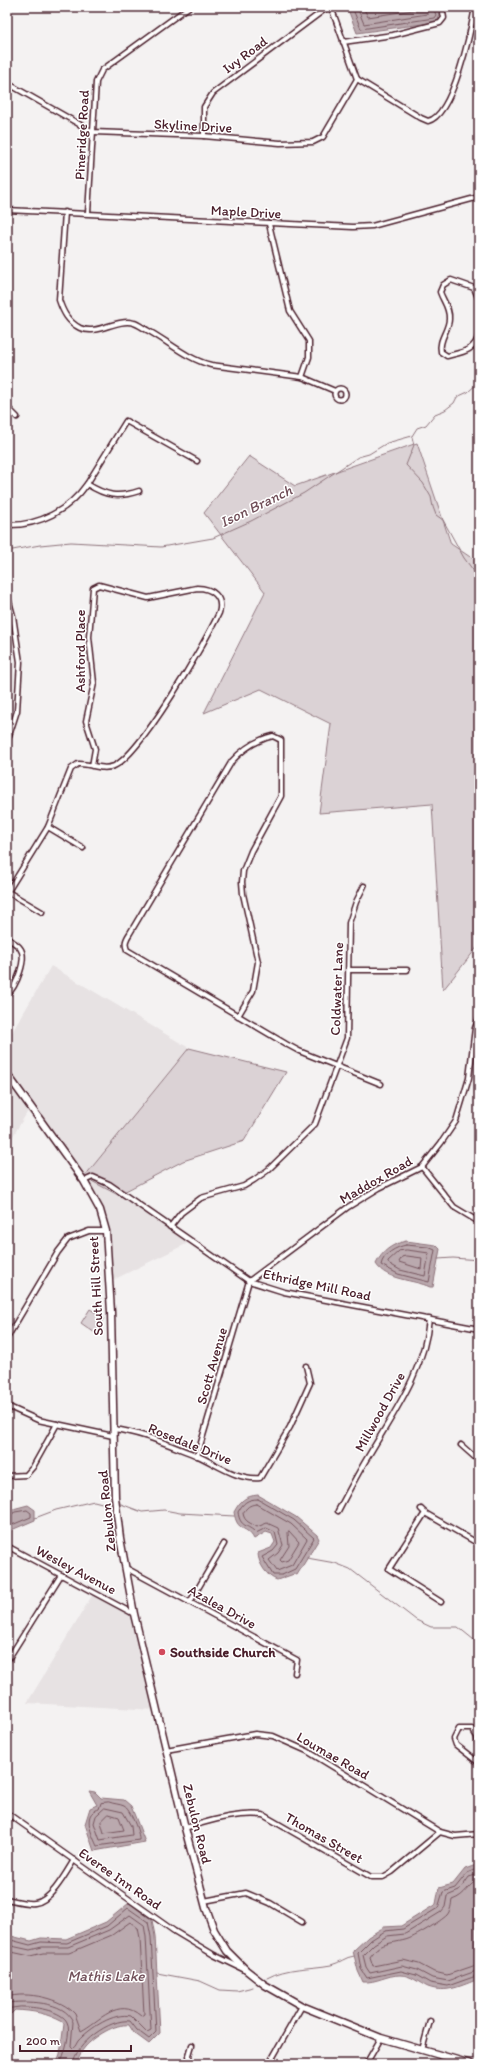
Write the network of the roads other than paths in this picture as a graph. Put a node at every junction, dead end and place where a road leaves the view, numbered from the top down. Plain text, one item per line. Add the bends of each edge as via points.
1 (189, 7) edge
2 (328, 7) edge
3 (331, 7) edge
4 (442, 7) edge
5 (475, 7) edge
6 (343, 42) junction
7 (357, 79) junction
8 (7, 83) edge
9 (93, 132) junction
10 (204, 136) junction
11 (479, 197) edge
12 (7, 210) edge
13 (65, 212) junction
14 (88, 213) junction
15 (269, 224) junction
16 (477, 288) edge
17 (479, 300) edge
18 (479, 334) edge
19 (302, 377) junction
20 (335, 391) dead end
21 (7, 407) edge
22 (17, 417) dead end
23 (196, 461) dead end
24 (87, 484) junction
25 (139, 491) dead end
26 (7, 525) edge
27 (8, 594) edge
28 (7, 742) edge
29 (92, 766) junction
30 (48, 827) junction
31 (83, 848) dead end
32 (364, 886) dead end
33 (7, 893) edge
34 (42, 912) dead end
35 (7, 938) edge
36 (349, 970) junction
37 (407, 970) dead end
38 (7, 995) edge
39 (238, 1016) junction
40 (479, 1018) edge
41 (338, 1067) junction
42 (7, 1074) edge
43 (381, 1084) dead end
44 (422, 1167) junction
45 (84, 1180) junction
46 (479, 1222) edge
47 (170, 1227) junction
48 (106, 1231) junction
49 (249, 1281) junction
50 (429, 1319) junction
51 (479, 1329) edge
52 (7, 1338) edge
53 (306, 1366) dead end
54 (7, 1406) edge
55 (57, 1424) junction
56 (113, 1432) junction
57 (461, 1445) dead end
58 (197, 1456) junction
59 (479, 1461) edge
60 (7, 1476) edge
61 (421, 1509) dead end
62 (338, 1511) dead end
63 (425, 1513) junction
64 (224, 1544) dead end
65 (479, 1544) edge
66 (7, 1546) edge
67 (126, 1568) junction
68 (61, 1574) junction
69 (190, 1602) junction
70 (441, 1602) dead end
71 (134, 1614) junction
72 (7, 1661) edge
73 (295, 1673) dead end
74 (166, 1750) junction
75 (479, 1751) edge
76 (479, 1763) edge
77 (7, 1813) edge
78 (185, 1828) junction
79 (440, 1832) junction
80 (479, 1834) edge
81 (74, 1860) junction
82 (7, 1900) edge
83 (204, 1901) junction
84 (302, 1922) dead end
85 (227, 1951) junction
86 (222, 1959) junction
87 (246, 1970) junction
88 (302, 2006) junction
89 (430, 2020) dead end
90 (381, 2038) junction
91 (192, 2045) dead end
92 (422, 2050) junction
93 (190, 2064) edge
94 (269, 2064) edge
95 (366, 2064) edge
96 (471, 2064) edge

1 - 9 street, Pineridge Road via 102,70 96,82
2 - 10 street, Ivy Road via 213,93 204,107
3 - 6 street
4 - 6 street via 444,18 440,23 392,35
5 - 7 street via 463,63 434,119 428,122
6 - 7 street
7 - 10 street, Skyline Drive via 323,137 313,142
8 - 9 street, Skyline Drive
9 - 10 street, Skyline Drive
9 - 14 street, Pineridge Road
11 - 15 street, Maple Drive via 372,226 330,228
12 - 13 street, Maple Drive
13 - 14 street, Maple Drive
13 - 19 street via 59,300 63,312 71,322 82,329 96,329 117,322 134,323 198,361
14 - 15 street, Maple Drive
15 - 19 street via 290,311 309,341 309,357
16 - 17 street
16 - 18 street via 451,280 443,285 440,292 448,306 449,320 441,352 447,356 466,352 476,343
19 - 20 street
21 - 22 street
23 - 24 street via 126,422
24 - 25 street via 108,496 127,495
24 - 26 street via 80,494 58,513 26,524
27 - 28 street via 20,662 17,711
29 - 29 street, Ashford Place via 101,768 115,765 157,719 220,610 218,597 212,591 197,588 148,598 94,586 89,625 94,683 86,721 95,749
29 - 30 street via 78,764 69,771
30 - 31 street
30 - 33 street
32 - 36 street, Coldwater Lane via 351,914
33 - 34 street
35 - 38 street via 20,946 23,953 22,966
36 - 37 street
36 - 41 street, Coldwater Lane via 349,1026
39 - 39 street via 127,950 126,940 232,761 254,743 273,736 281,740 283,789 278,805 243,871 243,894 258,962 253,991
39 - 41 street via 299,1051
40 - 44 street, Maddox Road via 475,1028 469,1078 456,1121
41 - 43 street
41 - 47 street, Coldwater Lane via 317,1119 304,1135 254,1180 244,1186 202,1198 181,1213
42 - 45 main road, South Hill Street
44 - 46 street via 454,1207
44 - 49 street, Maddox Road via 348,1207
45 - 47 street, Ethridge Mill Road via 93,1178 109,1184
45 - 48 main road, South Hill Street via 100,1210
47 - 49 street, Ethridge Mill Road
48 - 52 street via 89,1231 68,1239
48 - 56 main road, South Hill Street via 111,1297
49 - 50 street, Ethridge Mill Road via 284,1292
49 - 58 street, Scott Avenue
50 - 51 street, Ethridge Mill Road
50 - 62 street, Millwood Drive via 428,1334 406,1393
53 - 58 street, Rosedale Drive via 310,1383 304,1399 272,1460 258,1479 241,1477
54 - 55 street, Rosedale Drive via 38,1420
55 - 56 street, Rosedale Drive
55 - 60 street via 27,1474
56 - 58 street, Rosedale Drive via 127,1431
56 - 67 main road, Zebulon Road via 115,1504
57 - 59 street
61 - 63 street
63 - 65 street
63 - 70 street via 389,1569
64 - 69 street
66 - 68 street, Wesley Avenue
67 - 69 street, Azalea Drive
67 - 71 main road, Zebulon Road
68 - 71 street, Wesley Avenue
68 - 72 street
69 - 73 street, Azalea Drive via 297,1660
71 - 74 main road, Zebulon Road
74 - 78 main road, Zebulon Road
74 - 79 street, Loumae Road via 255,1734 272,1736 307,1751
75 - 76 street via 477,1737 472,1728 459,1729 454,1740 456,1745
77 - 81 street, Everee Inn Road
78 - 79 street, Thomas Street via 220,1818 263,1815 371,1877 384,1877 392,1872
78 - 83 main road, Zebulon Road
79 - 80 street, Loumae Road via 455,1836
81 - 82 street via 56,1887 39,1902
81 - 86 street, Everee Inn Road via 174,1931
83 - 84 street via 246,1893 270,1903
83 - 85 main road, Zebulon Road via 214,1930
85 - 86 street
85 - 87 main road, Zebulon Road
86 - 87 street, Everee Inn Road
87 - 88 main road, Zebulon Road via 265,1986
88 - 90 main road, Zebulon Road
88 - 94 street
89 - 92 street
90 - 92 main road, Zebulon Road
90 - 95 street
91 - 93 street
92 - 96 main road, Zebulon Road

